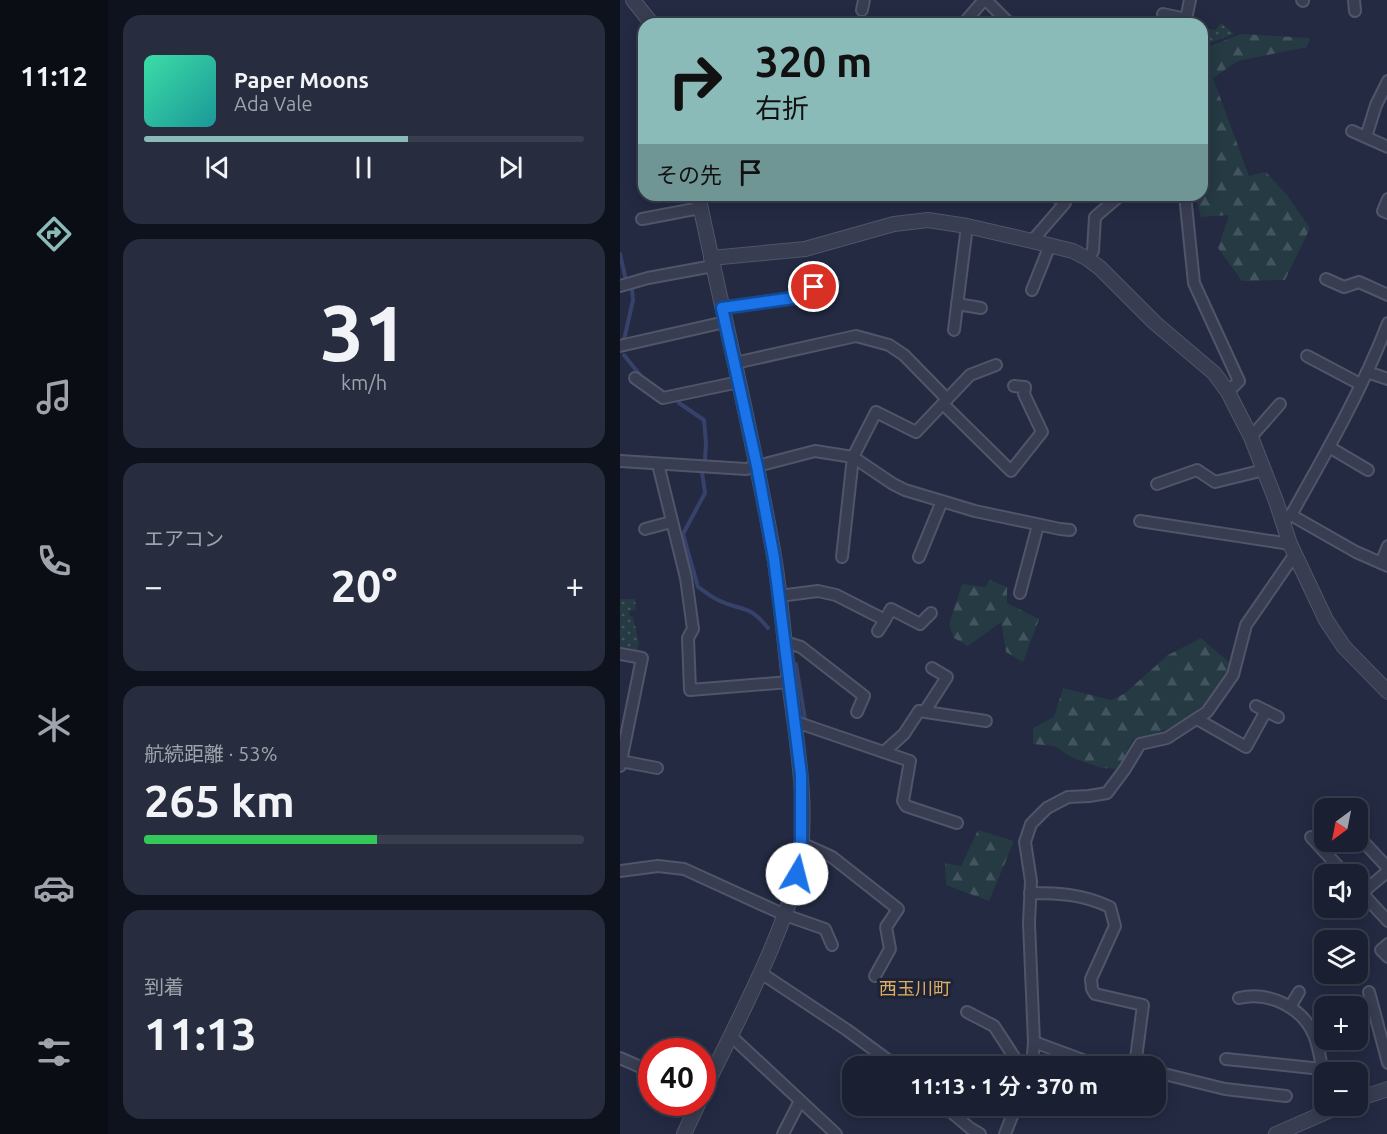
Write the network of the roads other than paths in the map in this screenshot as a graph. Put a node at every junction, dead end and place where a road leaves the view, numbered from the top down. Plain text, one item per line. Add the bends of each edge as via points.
1 (633, 0) edge
2 (985, 0) edge
3 (1190, 0) edge
4 (1163, 14) dead end
5 (647, 18) edge
6 (968, 18) edge
7 (1004, 18) edge
8 (1181, 18) edge
9 (1186, 18) edge
10 (1388, 81) edge
11 (1352, 131) dead end
12 (1366, 137) junction
13 (1388, 147) edge
14 (1388, 199) edge
15 (1062, 201) edge
16 (1114, 201) edge
17 (1186, 201) edge
18 (699, 202) edge
19 (1388, 213) edge
20 (642, 219) dead end
21 (967, 226) junction
22 (1032, 241) junction
23 (1050, 246) junction
24 (1088, 259) junction
25 (712, 262) junction
26 (1326, 279) dead end
27 (833, 284) dead end
28 (620, 286) edge
29 (1032, 290) dead end
30 (1388, 295) edge
31 (957, 304) junction
32 (980, 308) dead end
33 (723, 315) junction
34 (1388, 323) edge
35 (954, 330) dead end
36 (1384, 340) edge
37 (620, 346) edge
38 (1307, 356) dead end
39 (735, 363) junction
40 (996, 365) dead end
41 (1367, 372) junction
42 (635, 378) dead end
43 (1388, 379) edge
44 (739, 382) junction
45 (1360, 384) junction
46 (1023, 387) dead end
47 (1228, 392) junction
48 (945, 401) junction
49 (1280, 404) dead end
50 (1251, 437) junction
51 (1329, 447) junction
52 (852, 457) junction
53 (620, 461) edge
54 (658, 464) junction
55 (757, 466) junction
56 (1264, 470) junction
57 (1368, 470) dead end
58 (1157, 484) dead end
59 (942, 501) junction
60 (1287, 518) junction
61 (1140, 521) dead end
62 (671, 522) junction
63 (1038, 525) junction
64 (645, 529) dead end
65 (1070, 530) dead end
66 (1388, 546) edge
67 (1292, 549) junction
68 (842, 557) dead end
69 (919, 557) dead end
70 (1384, 564) edge
71 (1020, 593) dead end
72 (779, 596) junction
73 (931, 614) dead end
74 (885, 620) junction
75 (878, 631) dead end
76 (785, 642) junction
77 (620, 654) edge
78 (932, 668) dead end
79 (790, 682) junction
80 (1388, 692) edge
81 (925, 711) junction
82 (857, 712) dead end
83 (1278, 717) dead end
84 (1197, 719) junction
85 (986, 721) dead end
86 (796, 722) junction
87 (884, 752) junction
88 (621, 764) edge
89 (657, 768) dead end
90 (957, 823) dead end
91 (1311, 837) dead end
92 (801, 843) junction
93 (1368, 847) edge
94 (1336, 864) edge
95 (1388, 869) edge
96 (620, 871) edge
97 (1368, 885) edge
98 (1030, 893) junction
99 (1368, 900) edge
100 (785, 915) junction
101 (1388, 921) edge
102 (1388, 944) edge
103 (832, 945) dead end
104 (1388, 957) edge
105 (761, 973) junction
106 (875, 976) dead end
107 (1299, 992) dead end
108 (1369, 992) dead end
109 (1239, 998) dead end
110 (1289, 1006) junction
111 (967, 1012) dead end
112 (731, 1036) junction
113 (1034, 1042) junction
114 (882, 1056) edge
115 (1014, 1056) edge
116 (1033, 1056) edge
117 (1072, 1056) edge
118 (1136, 1056) edge
119 (620, 1058) edge
120 (1226, 1059) dead end
121 (1320, 1062) edge
122 (1388, 1063) edge
123 (638, 1066) edge
124 (716, 1066) edge
125 (1314, 1069) edge
126 (1166, 1074) edge
127 (1388, 1089) edge
128 (1286, 1096) dead end
129 (1368, 1096) edge
130 (800, 1101) junction
131 (692, 1116) edge
132 (957, 1116) edge
133 (1012, 1116) edge
134 (1314, 1116) edge
135 (684, 1134) edge
136 (783, 1134) edge
137 (836, 1134) edge
138 (980, 1134) edge
139 (1005, 1134) edge
140 (1276, 1134) edge

1 - 5 street
2 - 6 street
2 - 7 street
3 - 9 street
4 - 8 street
10 - 12 street
11 - 12 street
12 - 13 street
14 - 19 street via 1383,211
15 - 22 street via 1065,203
16 - 24 street via 1095,217 1093,251
17 - 47 street via 1194,283 1239,381
18 - 20 street
18 - 25 street
21 - 22 street
21 - 25 street via 928,220 894,224 805,249
21 - 31 street
22 - 23 street
23 - 24 street
23 - 29 street
24 - 47 street via 1214,373
25 - 28 street
25 - 33 street
26 - 30 street via 1344,287 1359,282
27 - 33 street via 814,287 808,296
31 - 32 street
31 - 35 street
33 - 37 street
33 - 39 street
34 - 36 street
36 - 41 street
38 - 45 street
39 - 44 street
39 - 48 street via 856,336 888,345 904,355
40 - 48 street via 970,375
41 - 43 street
41 - 45 street
42 - 44 street via 662,398
44 - 55 street
45 - 51 street
46 - 48 street via 1042,432 1011,471
47 - 50 street
48 - 52 street via 916,432 876,412
49 - 50 street
50 - 56 street
51 - 57 street
51 - 60 street
52 - 55 street via 815,451
52 - 59 street via 893,484
52 - 68 street
53 - 54 street
54 - 55 street via 746,469
54 - 62 street
55 - 72 street
56 - 58 street via 1215,482 1197,470
56 - 60 street
59 - 63 street
59 - 69 street
60 - 67 street
60 - 70 street
61 - 67 street
62 - 64 street
62 - 79 street via 686,578 693,629 688,638 690,690
63 - 65 street
63 - 71 street
66 - 70 street
67 - 80 street via 1334,633
67 - 84 street via 1247,625 1233,675
72 - 74 street via 818,591 836,595
72 - 76 street
73 - 74 street via 920,624 891,609
74 - 75 street
76 - 79 street
76 - 82 street via 801,647 864,696
77 - 88 street via 642,658
78 - 81 street via 947,677
79 - 86 street
81 - 85 street
81 - 87 street via 919,711 904,734
83 - 84 street via 1261,708 1246,747
84 - 98 street via 1167,738 1140,744 1107,793 1068,797 1047,808 1031,824 1025,842
86 - 87 street
86 - 92 street
87 - 90 street via 910,761 903,801 906,806
88 - 89 street
91 - 94 street
92 - 100 street via 796,880
92 - 106 street via 832,857 898,909 886,927 890,949
93 - 95 street
95 - 97 street
96 - 100 street via 684,869
98 - 113 street
98 - 118 street via 1090,897 1110,907 1115,926 1091,979 1092,989 1095,994 1143,1005
99 - 101 street
100 - 103 street via 825,929
100 - 105 street
102 - 104 street via 1381,950
105 - 112 street
105 - 114 street
107 - 110 street
108 - 122 street
109 - 110 street via 1267,998
110 - 121 street via 1301,1015 1315,1036
111 - 115 street via 994,1026
112 - 124 street
112 - 130 street
113 - 116 street
113 - 117 street
119 - 123 street
120 - 125 street
126 - 128 street via 1225,1089
127 - 129 street
130 - 136 street
130 - 137 street
131 - 135 street
132 - 138 street
133 - 139 street
134 - 140 street

